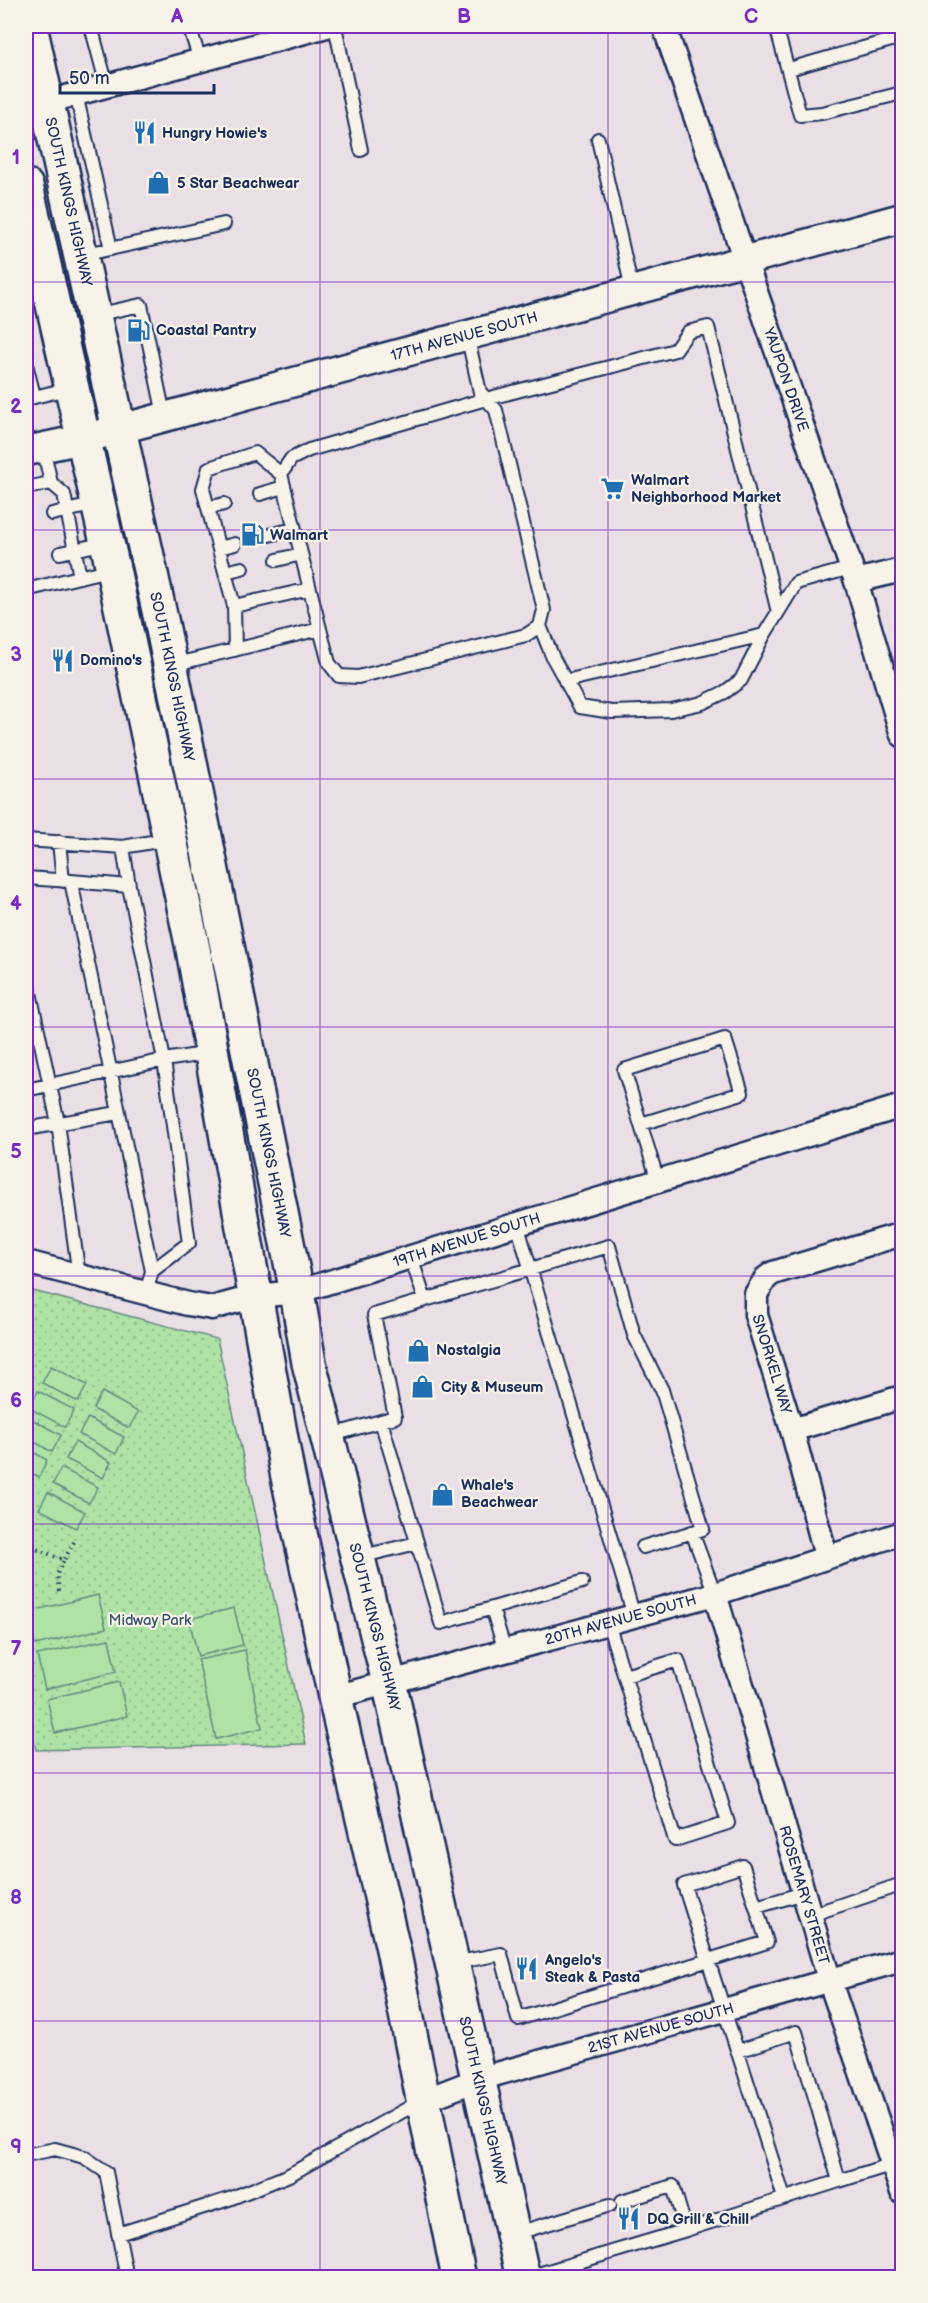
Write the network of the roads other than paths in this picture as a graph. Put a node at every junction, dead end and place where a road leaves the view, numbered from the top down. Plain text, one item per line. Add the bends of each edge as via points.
1 (34, 26) edge
2 (91, 26) edge
3 (189, 26) edge
4 (327, 26) edge
5 (335, 26) edge
6 (664, 26) edge
7 (776, 26) edge
8 (903, 37) edge
9 (200, 60) junction
10 (789, 69) junction
11 (107, 86) junction
12 (903, 93) edge
13 (53, 100) junction
14 (598, 139) dead end
15 (361, 150) dead end
16 (26, 186) edge
17 (903, 218) edge
18 (224, 224) dead end
19 (96, 252) junction
20 (744, 259) junction
21 (632, 290) junction
22 (94, 316) junction
23 (467, 334) junction
24 (26, 364) edge
25 (71, 387) junction
26 (30, 398) edge
27 (486, 399) junction
28 (164, 416) junction
29 (118, 428) junction
30 (83, 439) junction
31 (34, 449) edge
32 (283, 480) junction
33 (51, 483) junction
34 (26, 488) edge
35 (260, 494) dead end
36 (224, 504) dead end
37 (82, 507) junction
38 (208, 508) junction
39 (52, 514) dead end
40 (294, 529) junction
41 (268, 535) dead end
42 (235, 544) dead end
43 (219, 548) junction
44 (75, 550) junction
45 (60, 554) dead end
46 (301, 554) junction
47 (110, 556) junction
48 (277, 560) dead end
49 (242, 568) dead end
50 (903, 570) edge
51 (225, 572) junction
52 (854, 575) junction
53 (81, 577) junction
54 (26, 590) edge
55 (310, 590) junction
56 (234, 606) junction
57 (778, 612) junction
58 (540, 626) junction
59 (320, 629) junction
60 (764, 635) junction
61 (235, 650) junction
62 (171, 665) junction
63 (565, 681) junction
64 (903, 735) edge
65 (170, 838) junction
66 (26, 840) edge
67 (59, 842) junction
68 (123, 847) junction
69 (26, 878) edge
70 (67, 880) junction
71 (129, 886) junction
72 (26, 974) edge
73 (212, 1053) junction
74 (164, 1060) junction
75 (110, 1071) junction
76 (50, 1084) junction
77 (26, 1090) edge
78 (903, 1106) edge
79 (118, 1113) junction
80 (58, 1123) junction
81 (641, 1124) junction
82 (26, 1129) edge
83 (658, 1181) junction
84 (517, 1224) junction
85 (903, 1234) edge
86 (411, 1257) junction
87 (26, 1262) edge
88 (530, 1269) junction
89 (152, 1271) junction
90 (79, 1276) junction
91 (297, 1292) junction
92 (146, 1293) junction
93 (256, 1296) junction
94 (425, 1300) junction
95 (903, 1397) edge
96 (381, 1421) junction
97 (792, 1430) junction
98 (328, 1436) junction
99 (692, 1532) junction
100 (903, 1533) edge
101 (417, 1543) junction
102 (643, 1547) dead end
103 (826, 1556) junction
104 (358, 1557) junction
105 (582, 1582) dead end
106 (715, 1594) junction
107 (492, 1608) junction
108 (634, 1616) junction
109 (608, 1623) junction
110 (505, 1651) junction
111 (625, 1676) junction
112 (389, 1682) junction
113 (335, 1697) junction
114 (903, 1884) edge
115 (804, 1893) junction
116 (756, 1907) junction
117 (812, 1915) junction
118 (903, 1960) edge
119 (708, 1961) junction
120 (453, 1964) junction
121 (830, 1982) junction
122 (726, 2010) junction
123 (738, 2051) junction
124 (479, 2079) junction
125 (422, 2101) junction
126 (26, 2155) edge
127 (893, 2164) junction
128 (839, 2181) junction
129 (903, 2192) edge
130 (784, 2198) junction
131 (622, 2201) dead end
132 (610, 2205) dead end
133 (686, 2230) junction
134 (118, 2234) junction
135 (514, 2234) junction
136 (127, 2277) edge
137 (459, 2277) edge
138 (524, 2277) edge

1 - 13 main road, SOUTH KINGS HIGHWAY
2 - 11 lane
3 - 9 lane
4 - 9 street
5 - 15 lane
6 - 20 street, YAUPON DRIVE
7 - 10 lane
8 - 10 lane
9 - 11 street
10 - 12 lane via 800,116
11 - 13 street
13 - 19 main road, SOUTH KINGS HIGHWAY via 73,148
14 - 21 lane
16 - 25 main road via 40,272
17 - 20 street, 17TH AVENUE SOUTH
18 - 19 lane
19 - 22 main road, SOUTH KINGS HIGHWAY
20 - 21 street, 17TH AVENUE SOUTH
20 - 52 street, YAUPON DRIVE
21 - 23 street, 17TH AVENUE SOUTH
22 - 28 lane via 141,305
22 - 29 main road, SOUTH KINGS HIGHWAY
23 - 27 lane via 480,392
23 - 28 street, 17TH AVENUE SOUTH
24 - 26 lane
25 - 26 lane
25 - 30 main road
27 - 32 lane via 309,450 291,459
27 - 57 lane via 675,350 688,332 708,327
27 - 58 lane via 496,410 544,610
28 - 29 street, 17TH AVENUE SOUTH
29 - 30 street, 17TH AVENUE SOUTH
29 - 62 main road, SOUTH KINGS HIGHWAY
30 - 31 street, 17TH AVENUE SOUTH
30 - 37 main road
31 - 33 lane
32 - 35 lane
32 - 38 lane via 255,453 209,468 203,489
32 - 40 lane
33 - 34 lane
33 - 37 lane
36 - 38 lane
37 - 39 lane
37 - 44 lane
37 - 47 main road
38 - 43 lane
40 - 41 lane
40 - 46 lane
42 - 43 lane
43 - 51 lane
44 - 45 lane
44 - 47 lane
44 - 53 lane
46 - 48 lane
46 - 55 lane
47 - 53 lane
47 - 65 main road
49 - 51 lane
50 - 52 street
51 - 56 lane
52 - 57 lane via 796,583
52 - 64 street, YAUPON DRIVE
53 - 54 lane
55 - 56 lane
55 - 59 lane
56 - 61 lane
57 - 60 lane
58 - 59 lane via 526,635 358,677 339,676 329,663
58 - 63 lane
59 - 61 lane
60 - 63 lane
60 - 63 lane via 741,680 702,703 671,710 612,712 580,706
61 - 62 lane
62 - 91 main road, SOUTH KINGS HIGHWAY
65 - 68 lane
65 - 73 main road
66 - 67 lane
67 - 68 lane
67 - 70 lane
68 - 71 lane
69 - 70 lane
70 - 71 lane
70 - 75 lane
71 - 74 lane
72 - 76 lane
73 - 74 lane
73 - 93 main road
74 - 75 lane
74 - 89 lane via 189,1243
75 - 76 lane
75 - 79 lane
76 - 77 lane
76 - 80 lane
78 - 83 street, 19TH AVENUE SOUTH
79 - 80 lane
79 - 89 lane
80 - 82 lane
80 - 90 lane
81 - 81 lane via 624,1070 725,1039 742,1093
81 - 83 lane
83 - 84 street, 19TH AVENUE SOUTH
84 - 86 street, 19TH AVENUE SOUTH
84 - 88 lane
85 - 97 street, SNORKEL WAY via 773,1273 760,1286 756,1315
86 - 91 street, 19TH AVENUE SOUTH
86 - 94 lane
87 - 90 street, 19TH AVENUE SOUTH
88 - 94 lane
88 - 99 lane via 609,1246 634,1335 662,1390 703,1529
88 - 108 lane
89 - 92 lane
90 - 92 street, 19TH AVENUE SOUTH
91 - 93 street, 19TH AVENUE SOUTH
91 - 98 main road, SOUTH KINGS HIGHWAY via 309,1363
92 - 93 street, 19TH AVENUE SOUTH via 212,1308
93 - 113 main road via 287,1472
94 - 96 lane via 374,1315 395,1417
95 - 97 street
96 - 98 lane
96 - 101 lane
97 - 103 street, SNORKEL WAY
98 - 104 main road, SOUTH KINGS HIGHWAY
99 - 102 lane
99 - 106 lane
100 - 103 street, 20TH AVENUE SOUTH
101 - 104 lane
101 - 107 lane via 441,1623
103 - 106 street, 20TH AVENUE SOUTH
104 - 112 main road, SOUTH KINGS HIGHWAY
105 - 107 lane
106 - 108 street, 20TH AVENUE SOUTH
106 - 115 street, ROSEMARY STREET
107 - 110 lane
108 - 109 street, 20TH AVENUE SOUTH
109 - 110 street, 20TH AVENUE SOUTH
109 - 111 lane
110 - 112 street, 20TH AVENUE SOUTH
111 - 111 lane via 678,1660 728,1824 675,1840
112 - 113 street, 20TH AVENUE SOUTH
112 - 120 main road, SOUTH KINGS HIGHWAY
113 - 125 main road via 393,1949
114 - 117 lane
115 - 116 lane
115 - 117 street, ROSEMARY STREET
116 - 119 lane via 767,1942
116 - 119 lane via 742,1866 684,1885
117 - 121 street, ROSEMARY STREET
118 - 121 street, 21ST AVENUE SOUTH
119 - 120 lane via 518,2019 501,1954
119 - 122 lane
120 - 124 main road, SOUTH KINGS HIGHWAY
121 - 122 street, 21ST AVENUE SOUTH
121 - 127 street, ROSEMARY STREET
122 - 123 lane
122 - 124 street, 21ST AVENUE SOUTH
123 - 128 lane via 796,2032
123 - 130 lane
124 - 125 street, 21ST AVENUE SOUTH
124 - 135 main road, SOUTH KINGS HIGHWAY
125 - 134 lane via 289,2175 229,2199
125 - 137 main road
126 - 134 lane via 55,2149 84,2157 106,2172
127 - 128 lane
127 - 129 street, ROSEMARY STREET
128 - 130 lane
130 - 133 lane
131 - 133 lane via 673,2186
132 - 135 lane
133 - 138 lane
134 - 136 lane
135 - 138 main road, SOUTH KINGS HIGHWAY

